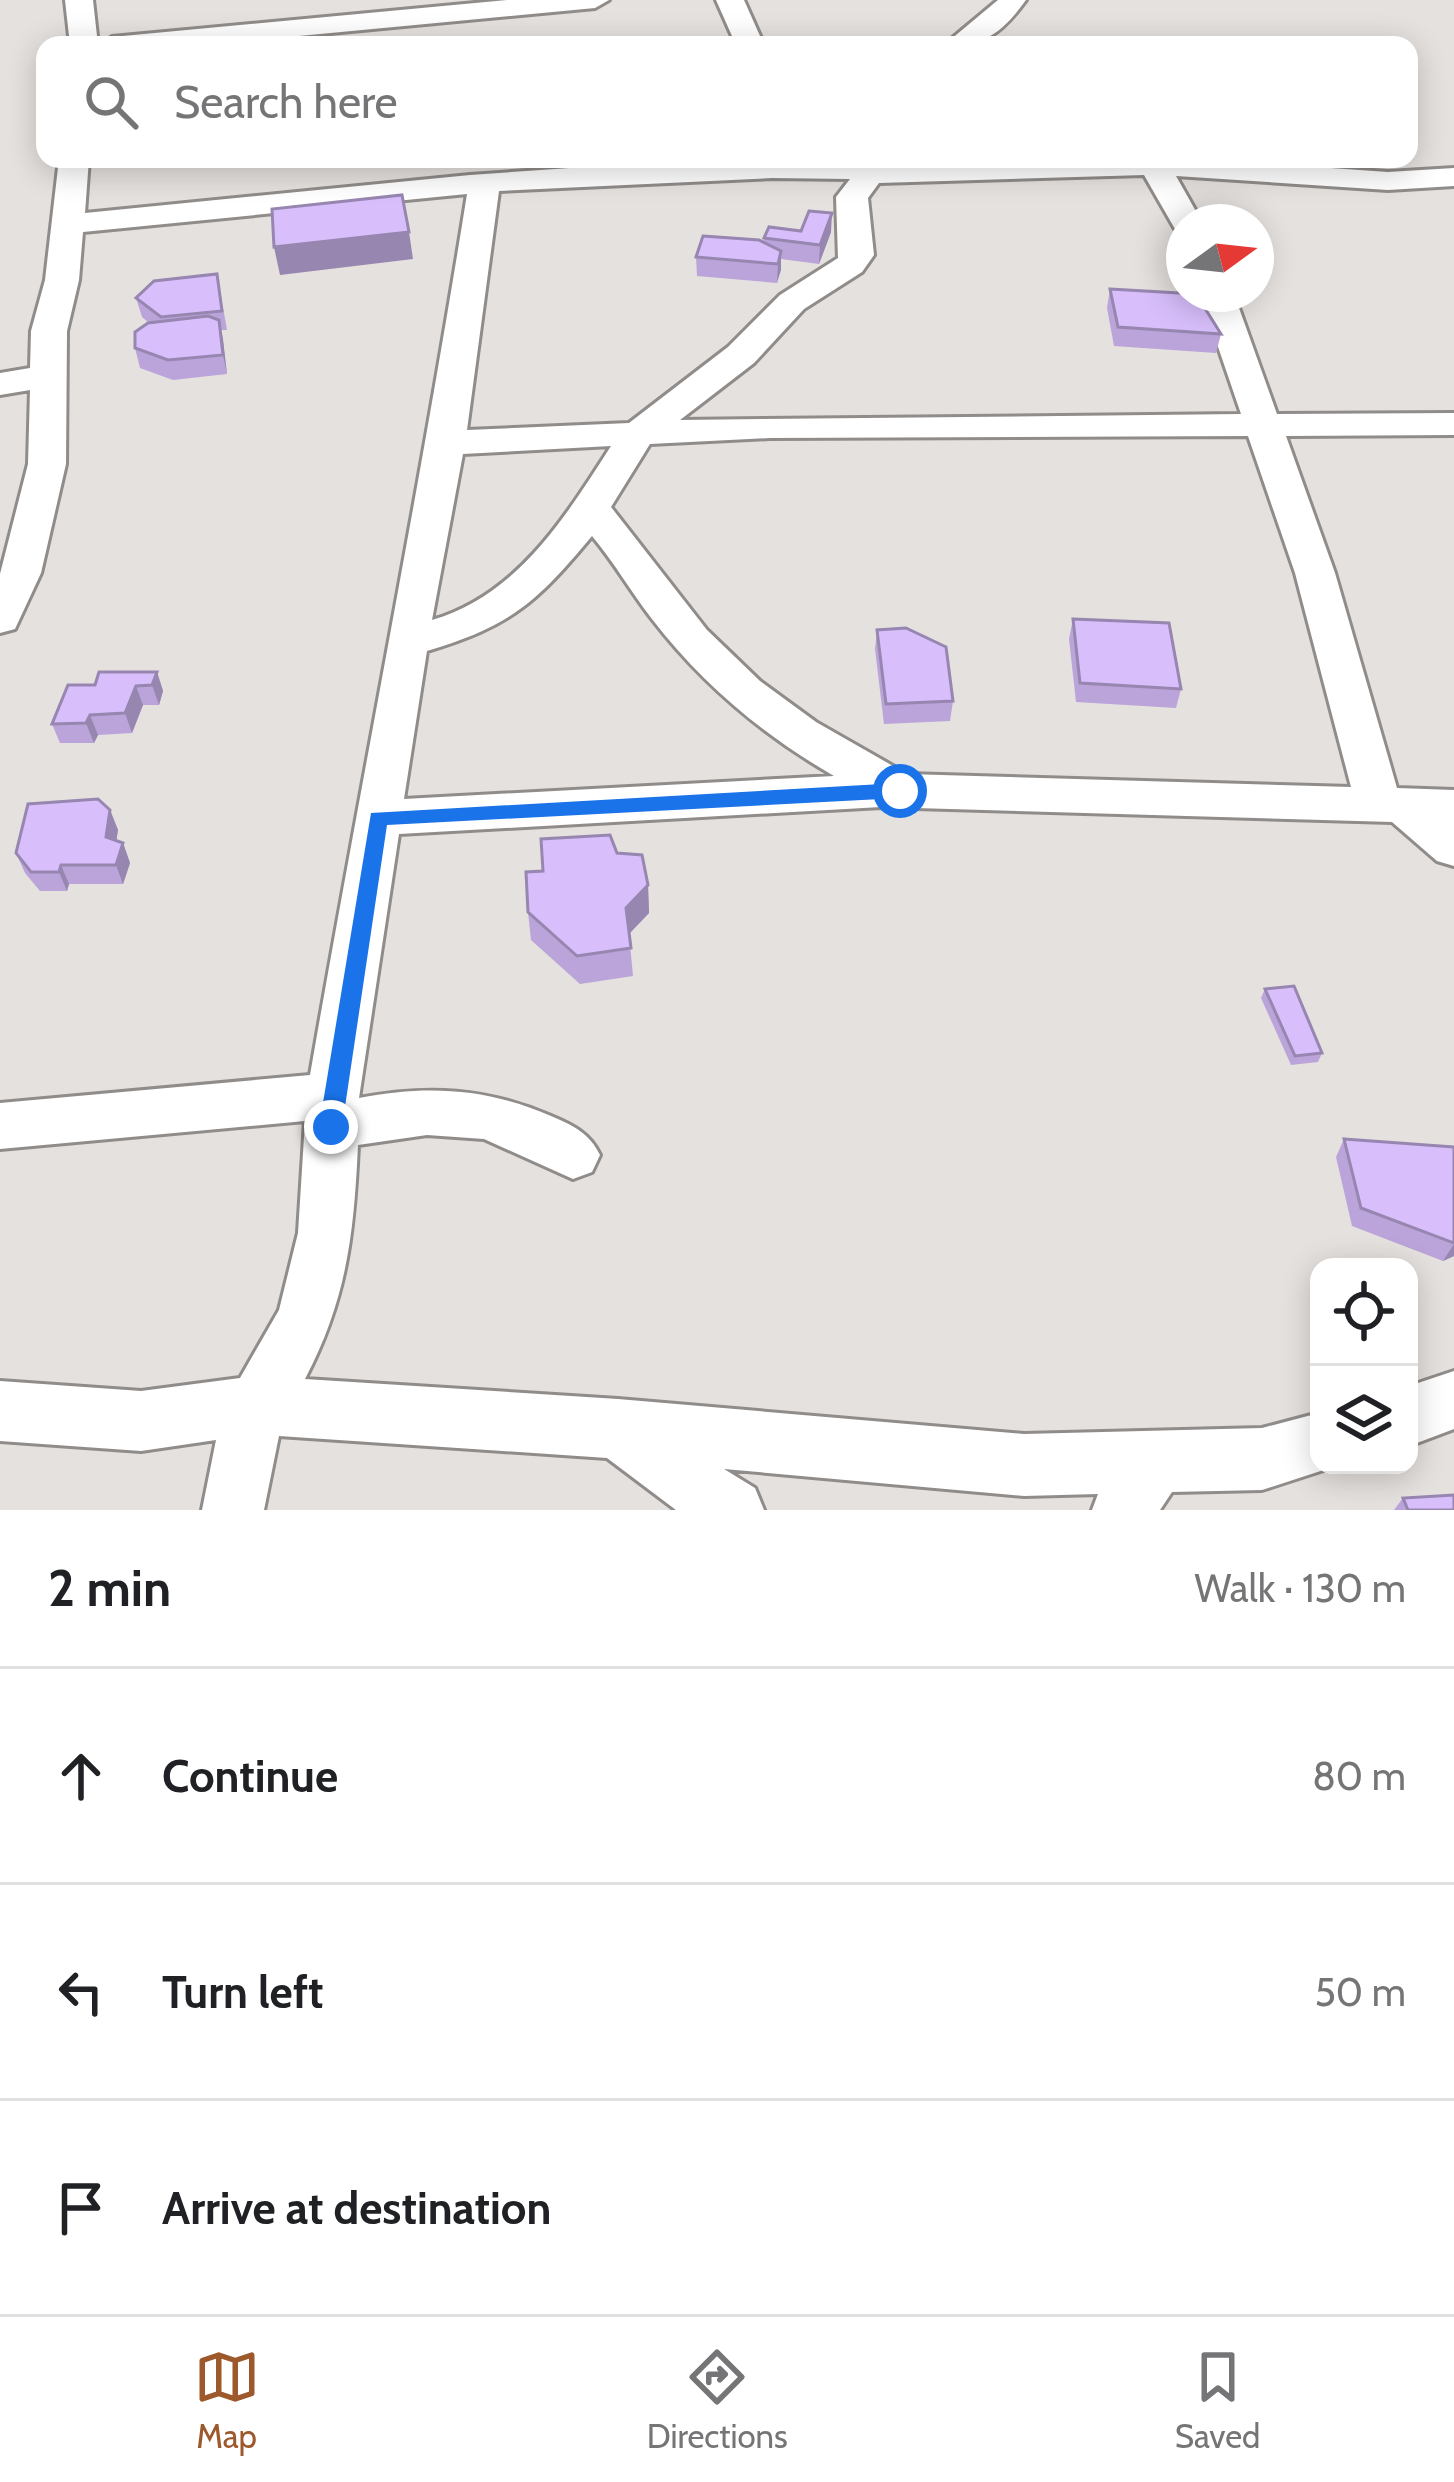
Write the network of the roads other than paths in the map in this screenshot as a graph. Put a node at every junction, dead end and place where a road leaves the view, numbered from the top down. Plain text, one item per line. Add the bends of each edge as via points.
1 (80, 0) edge
2 (595, 0) edge
3 (730, 0) edge
4 (1012, 0) edge
5 (83, 36) edge
6 (209, 36) edge
7 (746, 36) edge
8 (971, 36) edge
9 (73, 168) edge
10 (725, 168) edge
11 (875, 168) edge
12 (1156, 168) edge
13 (1198, 168) edge
14 (1454, 177) edge
15 (484, 184) junction
16 (1176, 204) edge
17 (69, 224) junction
18 (1224, 312) edge
19 (51, 376) junction
20 (0, 384) edge
21 (1454, 424) edge
22 (1265, 425) junction
23 (638, 434) junction
24 (446, 443) junction
25 (589, 508) junction
26 (0, 619) edge
27 (407, 642) junction
28 (900, 791) junction
29 (1391, 805) junction
30 (1454, 807) edge
31 (378, 818) junction
32 (1454, 848) edge
33 (332, 1112) junction
34 (0, 1126) edge
35 (573, 1155) dead end
36 (1454, 1400) edge
37 (258, 1405) junction
38 (0, 1411) edge
39 (1418, 1413) edge
40 (618, 1429) junction
41 (1310, 1446) edge
42 (1140, 1486) edge
43 (233, 1510) edge
44 (734, 1510) edge

1 - 5 street
2 - 6 street
3 - 7 street
4 - 8 street
9 - 17 street
10 - 15 street
11 - 23 street via 852,197 857,255 850,265 792,302 741,356
12 - 16 street
13 - 14 street via 1388,181
15 - 17 street
15 - 24 street
17 - 19 street via 50,331
18 - 22 street
19 - 20 street
19 - 26 street via 47,464 21,573
21 - 22 street
22 - 23 street
22 - 29 street
23 - 24 street
23 - 25 street
24 - 27 street
25 - 27 street via 502,606
25 - 28 street via 744,696
27 - 31 street
28 - 29 street
28 - 31 street
29 - 30 street
29 - 32 street
31 - 33 street
33 - 34 street
33 - 35 street via 450,1108 501,1117
33 - 37 street via 326,1234 305,1318
36 - 39 street
37 - 38 street via 141,1421
37 - 40 street
37 - 43 street
40 - 42 street via 1024,1465
40 - 44 street
41 - 42 street

